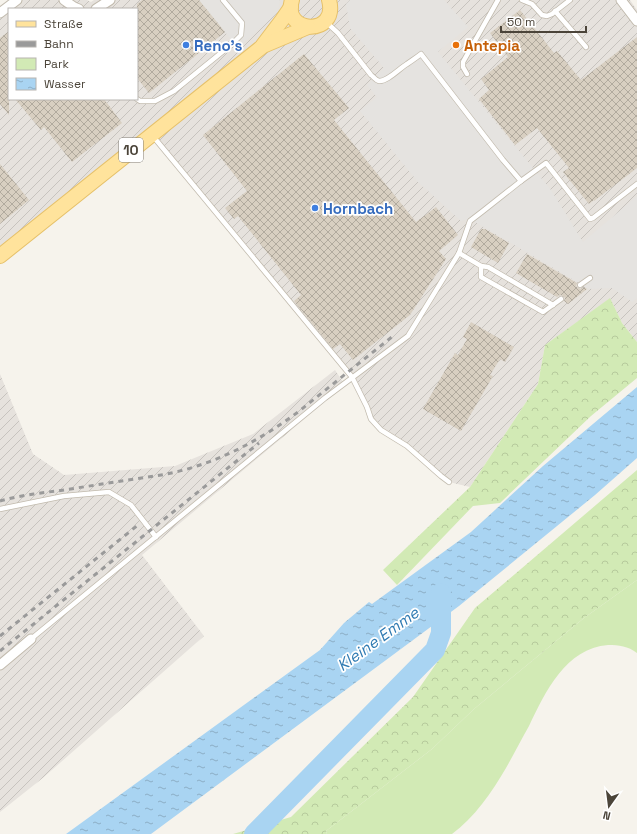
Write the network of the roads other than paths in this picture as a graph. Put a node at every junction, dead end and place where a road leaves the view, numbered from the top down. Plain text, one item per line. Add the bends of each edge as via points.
1 (17, 0) edge
2 (64, 0) edge
3 (110, 0) edge
4 (223, 0) edge
5 (498, 0) edge
6 (522, 0) edge
7 (570, 0) edge
8 (620, 0) edge
9 (292, 3) edge
10 (331, 3) edge
11 (77, 8) edge
12 (98, 8) edge
13 (556, 11) junction
14 (0, 13) edge
15 (325, 21) junction
16 (637, 21) edge
17 (308, 27) junction
18 (263, 46) junction
19 (586, 48) dead end
20 (467, 74) dead end
21 (138, 100) edge
22 (151, 134) junction
23 (521, 181) junction
24 (637, 184) edge
25 (459, 252) junction
26 (0, 256) edge
27 (481, 266) junction
28 (590, 278) dead end
29 (580, 285) dead end
30 (561, 299) dead end
31 (553, 305) junction
32 (352, 378) junction
33 (449, 482) dead end
34 (0, 509) edge
35 (156, 537) junction
36 (31, 639) joint
37 (0, 665) edge

1 - 14 street
2 - 11 street
3 - 12 street
4 - 21 lane via 242,23 241,35 174,91 155,101
5 - 20 lane via 463,62 462,67
6 - 13 lane via 532,4 542,15 548,16
7 - 13 lane
8 - 16 street
9 - 17 main road, 10 via 292,14 295,19
9 - 18 main road, 10
10 - 15 main road
13 - 19 lane
15 - 17 main road, 10
15 - 23 lane via 379,81 421,54
17 - 18 main road, 10
18 - 22 main road, 10
22 - 26 main road, 10
22 - 32 lane
23 - 24 lane via 546,163 590,219
23 - 25 lane via 470,221
25 - 27 lane
25 - 32 lane via 408,336
27 - 31 lane via 488,267
27 - 31 lane via 481,277 543,312
28 - 29 lane
30 - 31 lane
32 - 33 lane via 372,419 381,430 407,446
32 - 35 lane
34 - 35 lane via 64,496 109,492 131,505
35 - 36 lane
36 - 37 street

